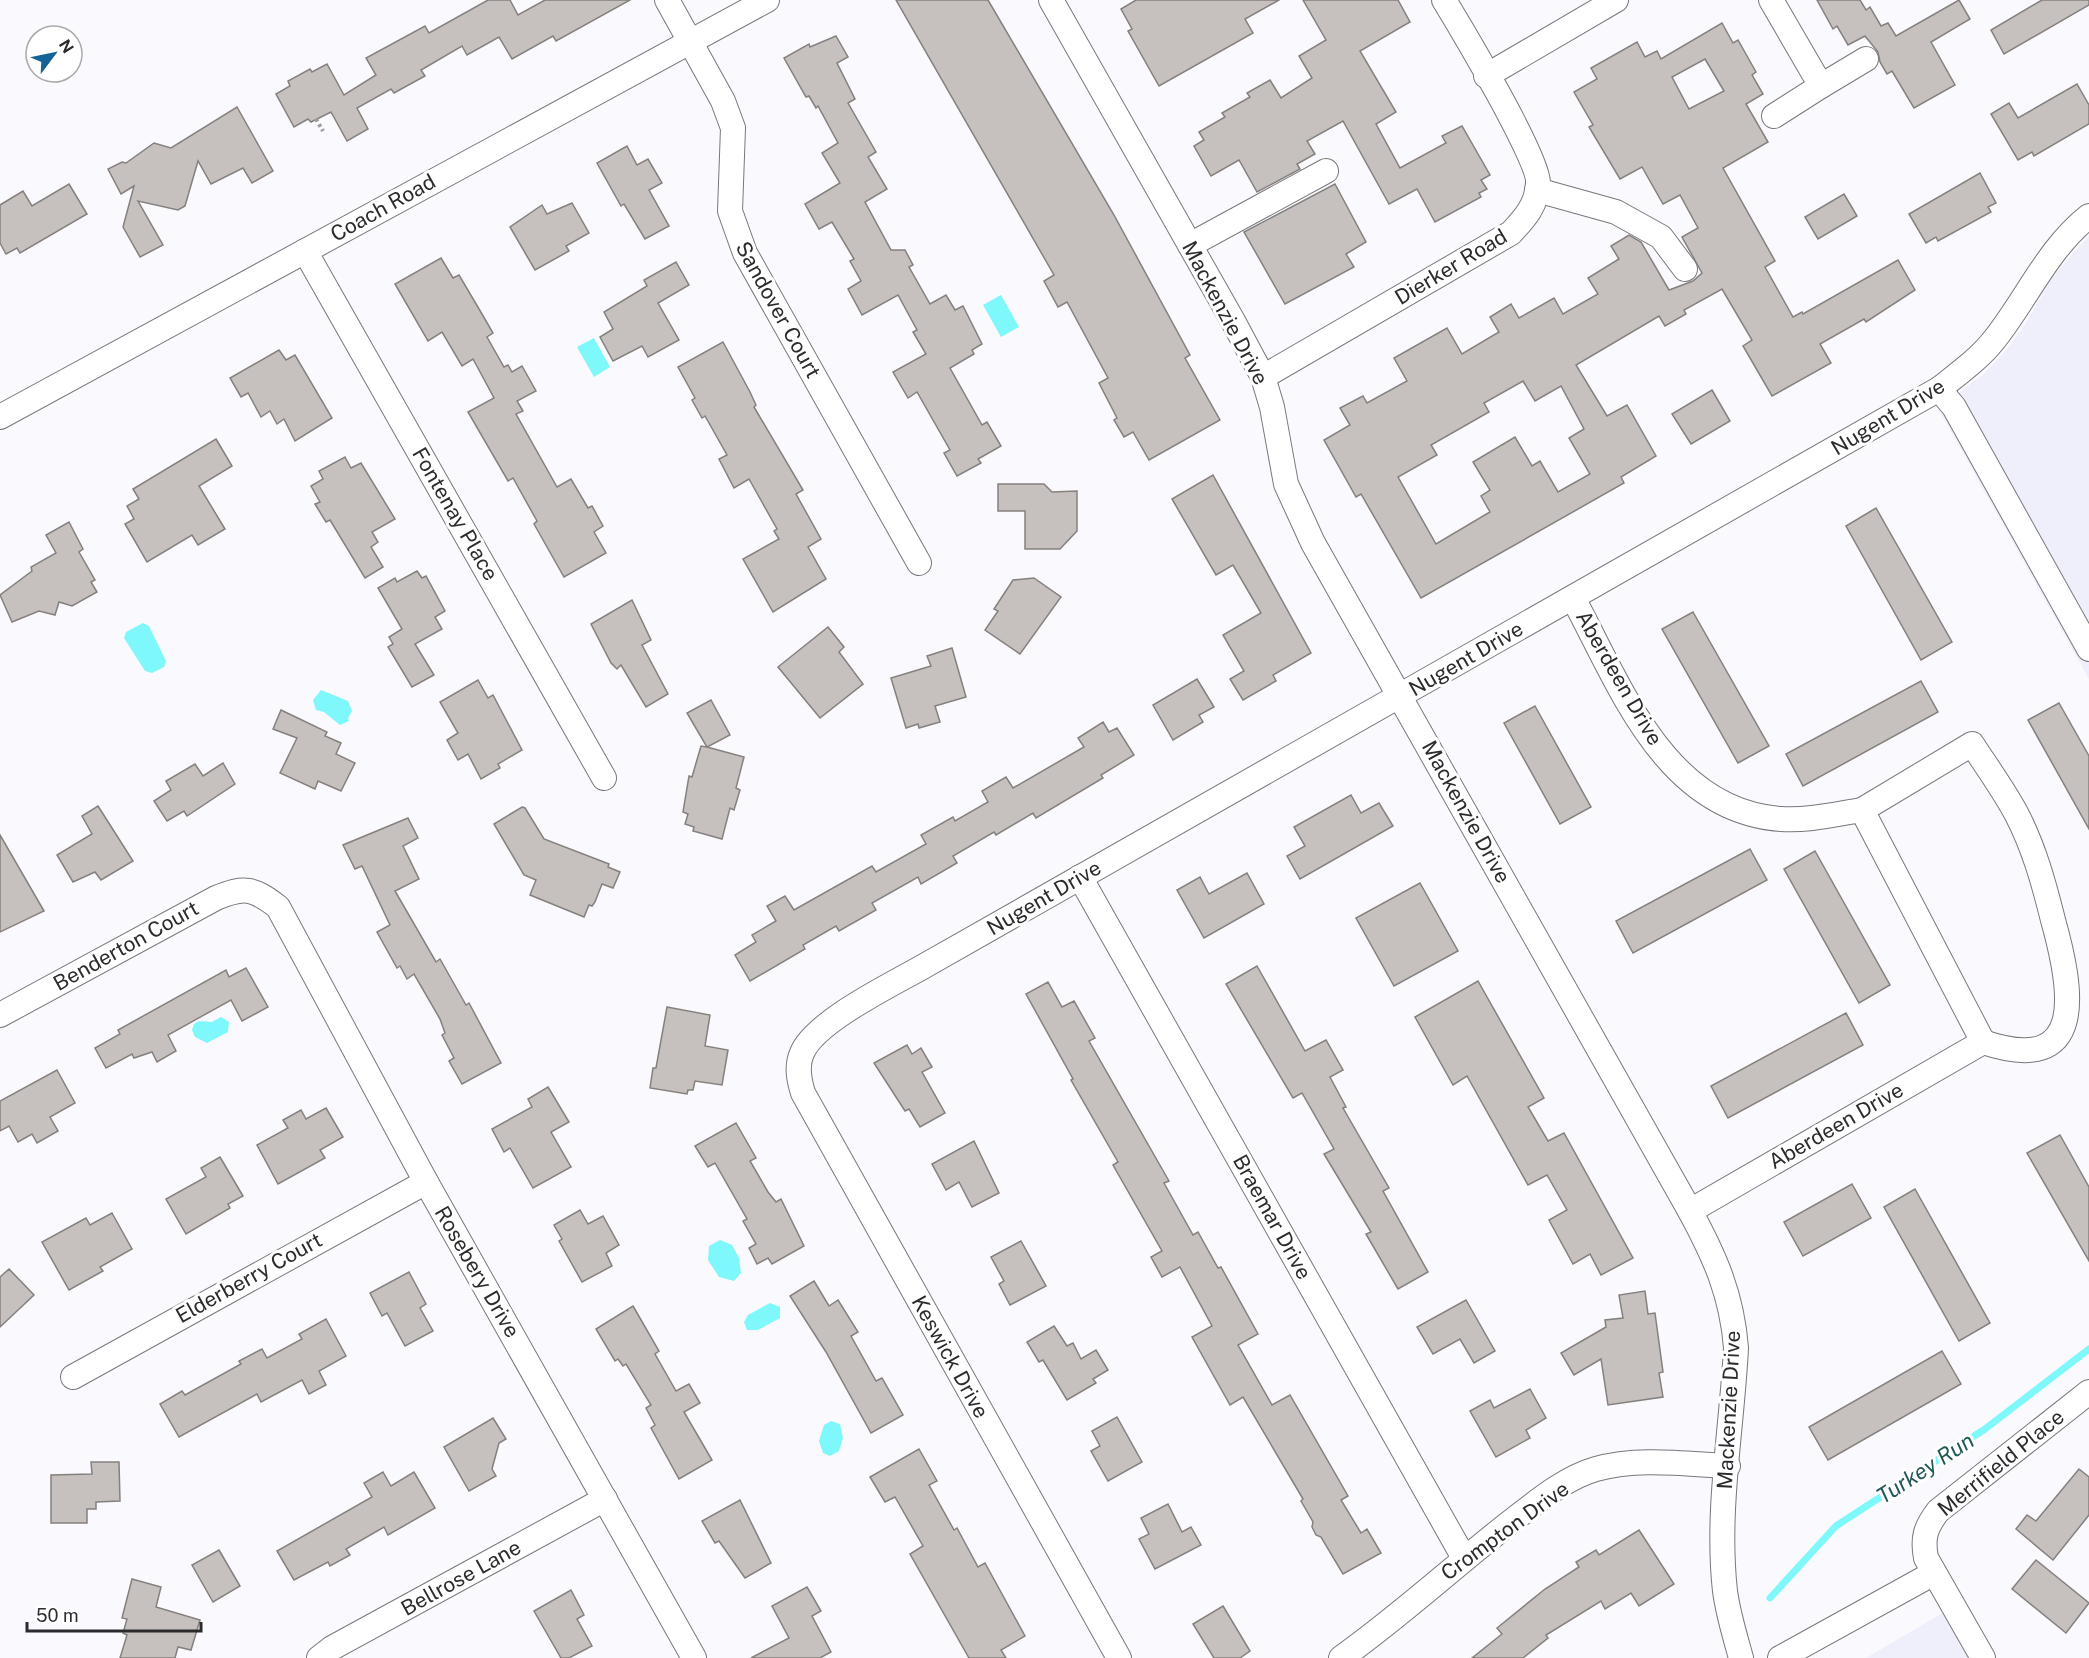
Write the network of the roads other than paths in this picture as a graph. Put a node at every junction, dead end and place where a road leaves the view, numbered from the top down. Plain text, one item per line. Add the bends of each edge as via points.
1 (667, 0) edge
2 (767, 0) edge
3 (1051, 0) edge
4 (1444, 0) edge
5 (1616, 0) edge
6 (1772, 0) edge
7 (690, 42) junction
8 (1866, 59) dead end
9 (1486, 76) junction
10 (1821, 86) junction
11 (1773, 116) dead end
12 (1326, 171) dead end
13 (1537, 190) junction
14 (2089, 216) edge
15 (1190, 245) junction
16 (305, 251) junction
17 (1684, 269) dead end
18 (1263, 377) junction
19 (1939, 389) junction
20 (0, 417) edge
21 (920, 563) dead end
22 (1573, 598) junction
23 (2089, 649) edge
24 (1402, 696) junction
25 (604, 778) dead end
26 (1862, 810) junction
27 (1080, 877) junction
28 (256, 891) joint
29 (0, 1015) edge
30 (1983, 1042) junction
31 (802, 1052) joint
32 (426, 1182) junction
33 (1690, 1210) junction
34 (73, 1377) dead end
35 (2089, 1392) edge
36 (1728, 1466) junction
37 (605, 1499) junction
38 (1464, 1558) junction
39 (1934, 1573) junction
40 (319, 1658) edge
41 (694, 1658) edge
42 (1119, 1658) edge
43 (1341, 1658) edge
44 (1741, 1658) edge
45 (1780, 1658) edge
46 (1983, 1658) edge

1 - 7 street, Sandover Court
2 - 7 street, Coach Road
3 - 15 street, Mackenzie Drive
4 - 9 street
5 - 9 street
6 - 10 street
7 - 16 street, Coach Road
7 - 21 street, Sandover Court via 723,101 733,128 730,211 745,253
8 - 10 street
9 - 13 street via 1529,152 1539,181
10 - 11 street
12 - 15 street
13 - 17 street via 1616,212 1661,237
13 - 18 street, Dierker Road via 1532,211 1511,233
14 - 19 street, Nugent Drive via 2049,259 1993,342
15 - 18 street, Mackenzie Drive
16 - 20 street, Coach Road
16 - 25 street, Fontenay Place
18 - 24 street, Mackenzie Drive via 1286,484 1299,515
19 - 22 street, Nugent Drive
19 - 23 street via 1954,407
22 - 24 street, Nugent Drive
22 - 26 street, Aberdeen Drive via 1644,729 1670,763 1702,792 1733,807 1782,819
24 - 27 street, Nugent Drive
24 - 33 street, Mackenzie Drive
26 - 30 street
26 - 30 street, Aberdeen Drive via 1972,744 2016,814 2039,867 2066,966 2067,1018 2055,1041 2043,1047 2017,1050
27 - 31 street, Nugent Drive via 838,1017 817,1031
27 - 38 street, Braemar Drive
28 - 29 street, Benderton Court via 235,890 216,898
28 - 32 street, Rosebery Drive via 278,907
30 - 33 street, Aberdeen Drive
31 - 42 street, Keswick Drive via 798,1073 803,1094
32 - 34 street, Elderberry Court
32 - 37 street, Rosebery Drive
33 - 36 street, Mackenzie Drive via 1721,1273 1734,1323
35 - 39 street, Merrifield Place via 1938,1511 1926,1527 1923,1543
36 - 38 street, Crompton Drive via 1651,1462 1596,1469 1540,1499
36 - 44 street, Mackenzie Drive via 1723,1520 1725,1592
37 - 40 street, Bellrose Lane
37 - 41 street, Rosebery Drive
38 - 43 street, Crompton Drive
39 - 45 street
39 - 46 street, Merrifield Place

